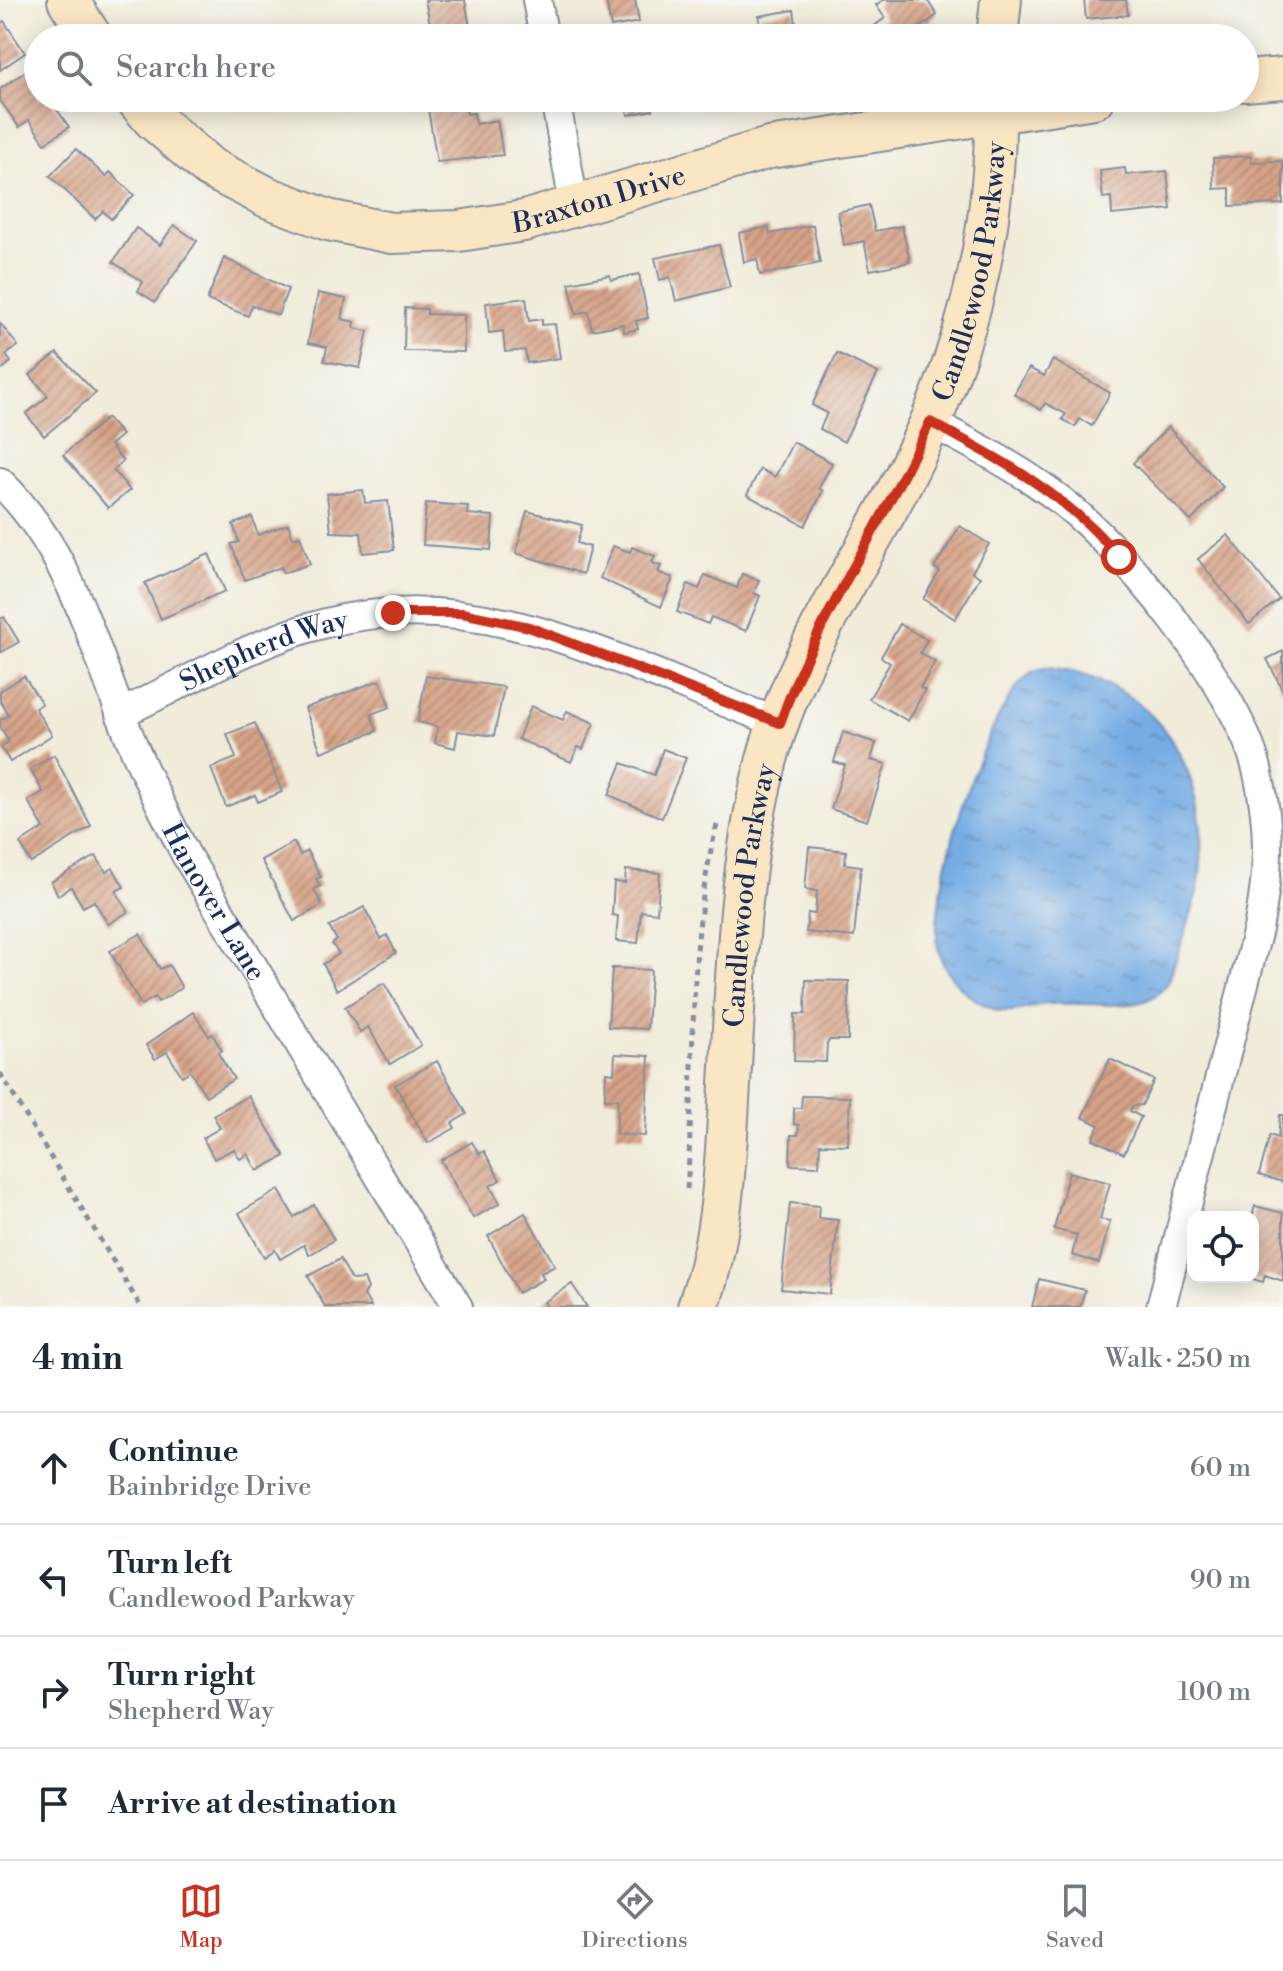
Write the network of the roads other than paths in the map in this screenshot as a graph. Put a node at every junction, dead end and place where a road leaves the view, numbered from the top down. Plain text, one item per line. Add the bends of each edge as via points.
1 (68, 0) edge
2 (537, 0) edge
3 (1001, 0) edge
4 (83, 24) edge
5 (541, 24) edge
6 (998, 24) edge
7 (1283, 78) edge
8 (1259, 80) edge
9 (147, 112) edge
10 (558, 112) edge
11 (954, 112) edge
12 (995, 112) edge
13 (574, 204) junction
14 (930, 422) junction
15 (0, 482) edge
16 (120, 714) junction
17 (780, 723) junction
18 (458, 1307) edge
19 (698, 1307) edge
20 (1161, 1307) edge

1 - 4 street
2 - 5 street
3 - 6 street
7 - 8 street
9 - 13 street, Braxton Drive via 210,168 328,220 391,233 459,231 524,221
10 - 13 street
11 - 13 street, Braxton Drive via 769,148
12 - 14 street, Candlewood Parkway via 996,163 986,246 967,325
14 - 17 street, Candlewood Parkway via 828,612
14 - 20 street via 1053,494 1107,542 1209,672 1258,769 1267,821 1268,875
15 - 16 street, Hanover Lane via 39,525 63,567
16 - 17 street, Shepherd Way via 261,646 326,623 393,613 462,613 551,633
16 - 18 street, Hanover Lane via 186,855
17 - 19 street, Candlewood Parkway via 747,844 723,1201 714,1262

